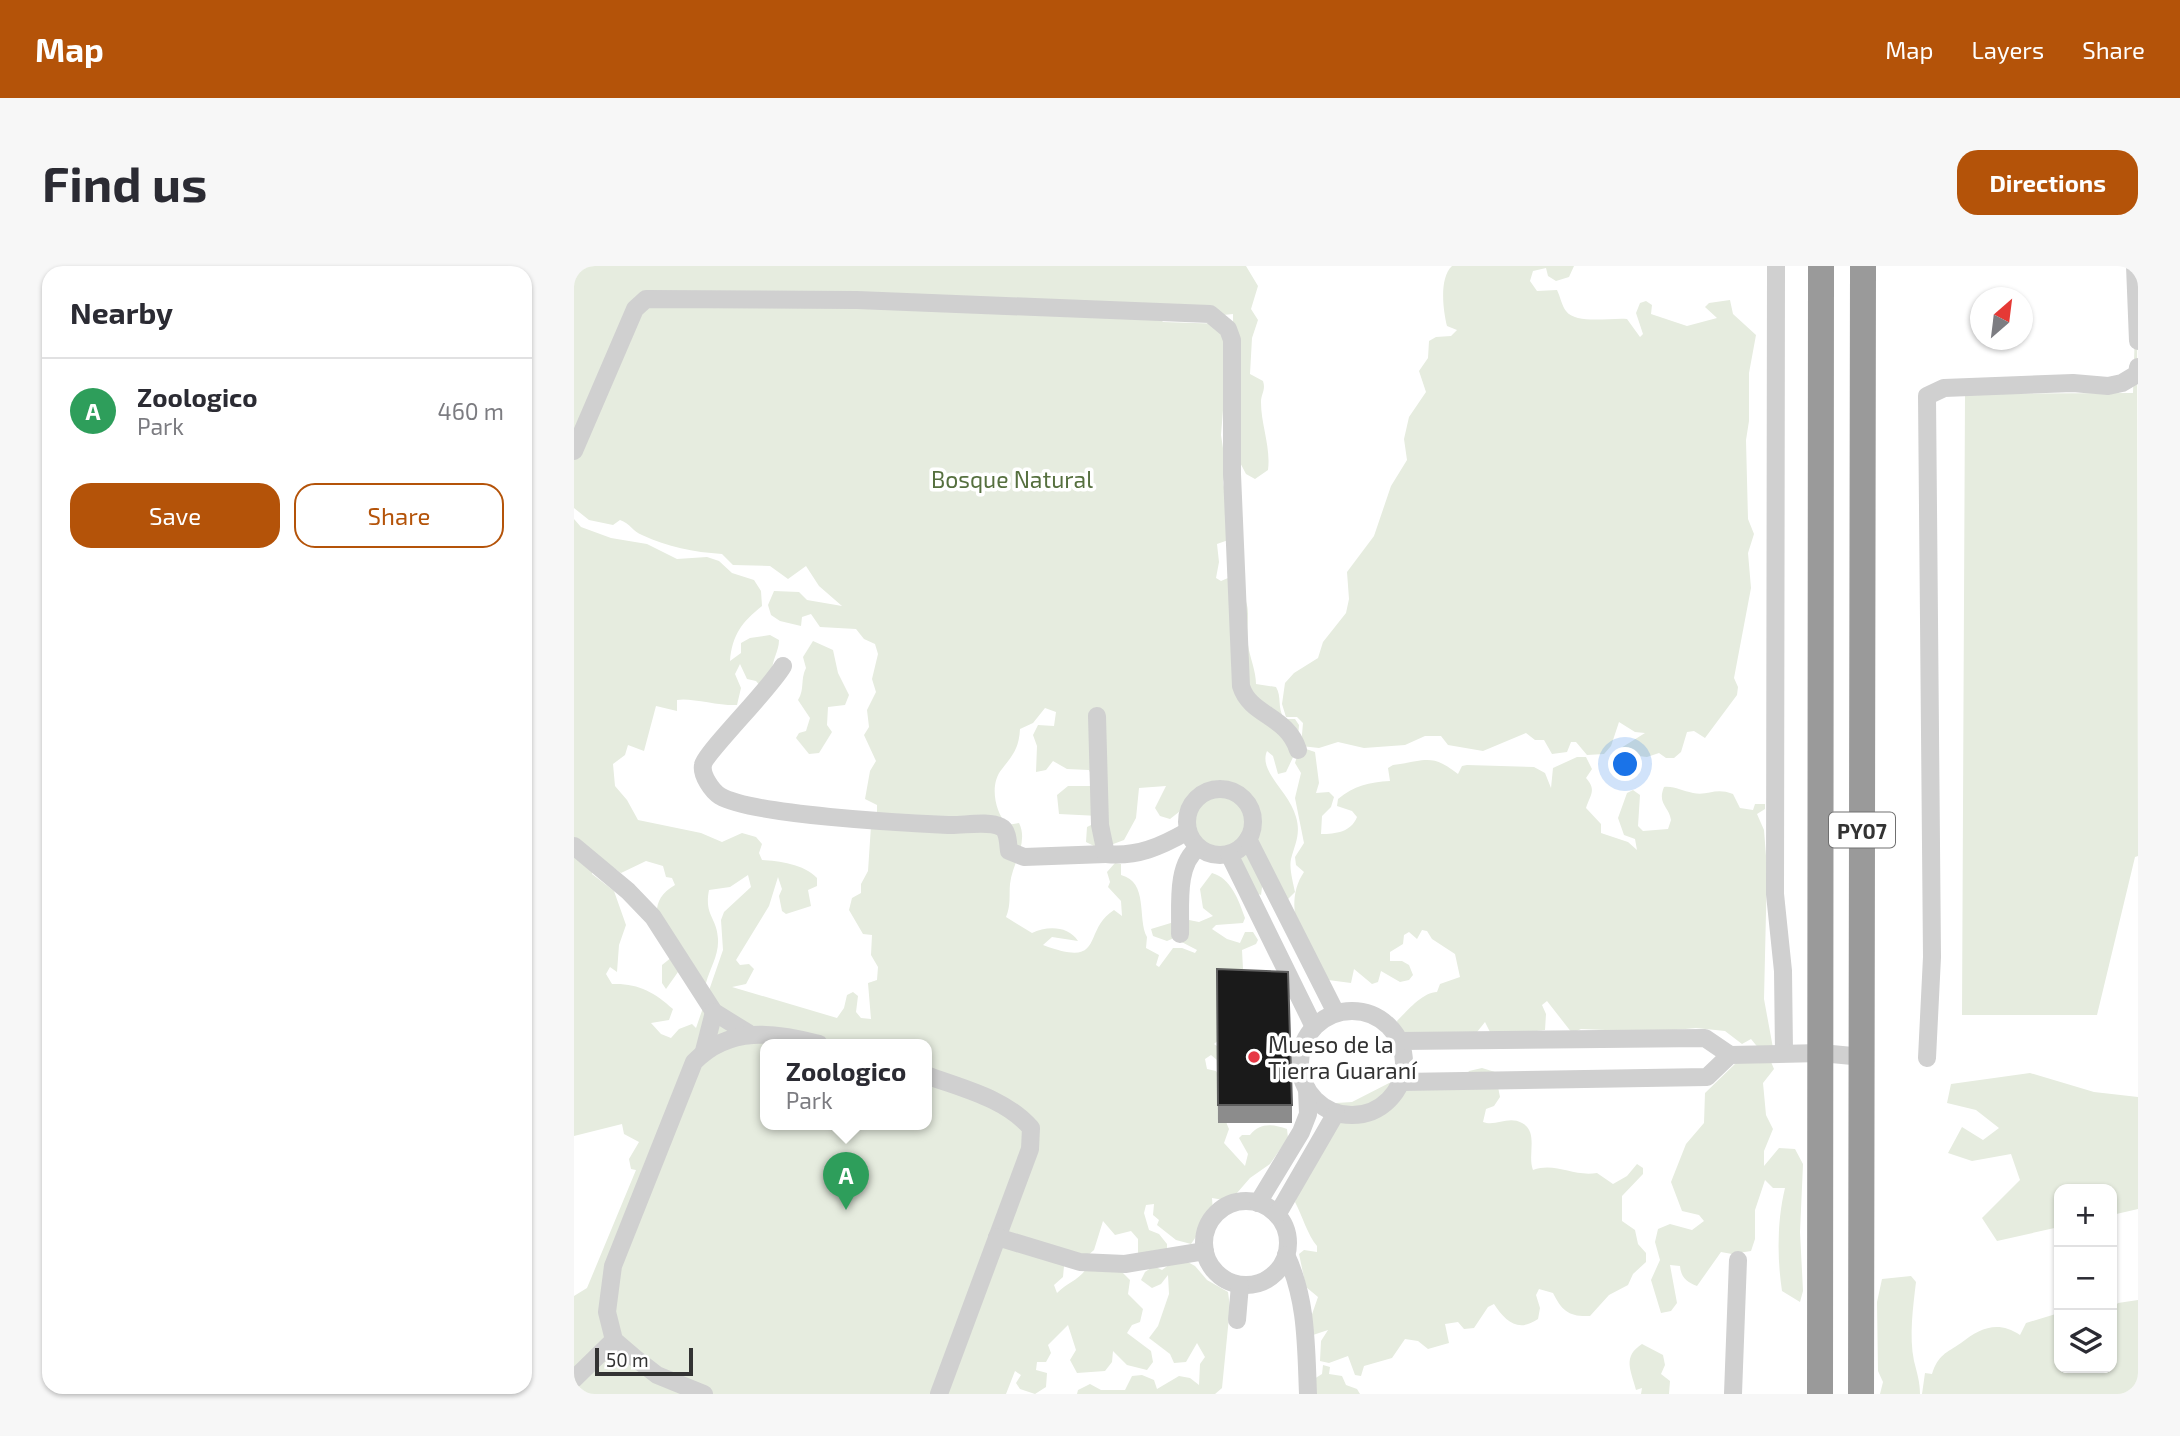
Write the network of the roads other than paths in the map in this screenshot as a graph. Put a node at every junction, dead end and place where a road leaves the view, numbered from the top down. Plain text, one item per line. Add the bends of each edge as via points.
1 (1776, 266) edge
2 (1821, 266) edge
3 (1863, 266) edge
4 (2136, 266) edge
5 (2138, 341) edge
6 (2138, 367) edge
7 (574, 451) edge
8 (783, 666) dead end
9 (1097, 716) dead end
10 (1298, 750) dead end
11 (1188, 831) junction
12 (1248, 839) junction
13 (574, 846) edge
14 (1198, 848) junction
15 (1105, 854) junction
16 (1229, 854) junction
17 (1180, 934) dead end
18 (714, 1012) junction
19 (1336, 1013) junction
20 (1314, 1027) junction
21 (748, 1032) junction
22 (789, 1039) edge
23 (1400, 1041) junction
24 (704, 1051) junction
25 (1784, 1052) junction
26 (1821, 1053) junction
27 (1730, 1055) junction
28 (1863, 1058) junction
29 (1927, 1058) dead end
30 (932, 1078) edge
31 (1402, 1082) junction
32 (1307, 1089) junction
33 (1336, 1113) junction
34 (1258, 1203) junction
35 (1277, 1215) junction
36 (997, 1237) junction
37 (1205, 1251) junction
38 (1286, 1255) junction
39 (1738, 1261) dead end
40 (1240, 1285) junction
41 (1237, 1320) dead end
42 (614, 1339) junction
43 (574, 1379) edge
44 (704, 1394) edge
45 (939, 1394) edge
46 (1308, 1394) edge
47 (1733, 1394) edge
48 (1820, 1394) edge
49 (1861, 1394) edge

1 - 25 lane via 1775,894 1783,971
2 - 26 highway, PY07
3 - 28 highway, PY07
4 - 5 lane
6 - 29 lane via 2130,379 2108,386 1944,388 1927,396 1932,957
7 - 10 lane via 635,309 646,299 856,299 1210,314 1223,322 1232,340 1241,686 1251,702 1291,732
8 - 15 lane via 756,703 708,752 702,767 719,796 793,811 998,826 1006,832 1009,851 1024,857
9 - 15 lane
11 - 12 lane via 1186,820 1195,801 1213,790 1224,790 1243,799 1249,808 1252,829
11 - 14 lane
11 - 15 lane via 1128,856
12 - 16 lane
12 - 19 lane
13 - 18 lane via 653,917
14 - 16 lane via 1213,855
14 - 17 lane via 1184,868
16 - 20 lane
18 - 21 lane
18 - 24 lane
19 - 20 lane
19 - 23 lane via 1366,1013 1392,1028
20 - 32 lane via 1300,1057
21 - 22 lane
21 - 24 lane
23 - 27 lane via 1705,1038
23 - 31 lane
24 - 42 lane via 694,1062 613,1266 607,1312
25 - 26 lane
25 - 27 lane
26 - 28 lane
26 - 48 highway, PY07
27 - 31 lane via 1707,1077
28 - 49 highway, PY07
30 - 36 lane via 1018,1113 1031,1128 1030,1149
31 - 33 lane via 1382,1107 1352,1115
32 - 33 lane
32 - 34 lane via 1305,1123
33 - 35 lane
34 - 35 lane
34 - 37 lane via 1244,1201 1217,1212 1204,1237
35 - 38 lane via 1288,1238
36 - 37 lane via 1080,1262 1125,1264
36 - 45 lane
37 - 40 lane via 1217,1274
38 - 40 lane via 1276,1273 1265,1281
38 - 46 lane via 1299,1284
39 - 47 lane
40 - 41 lane
42 - 43 lane
42 - 44 lane via 657,1375

